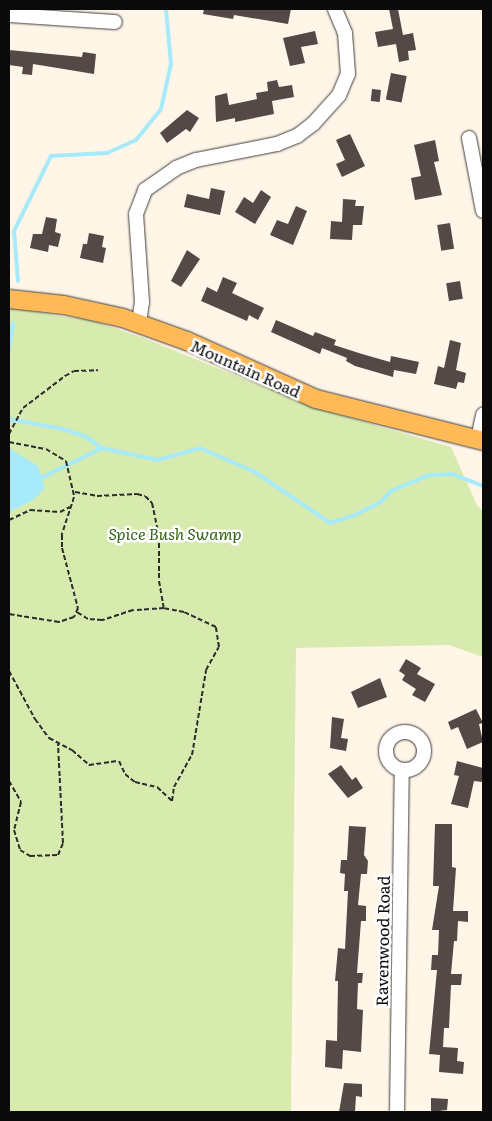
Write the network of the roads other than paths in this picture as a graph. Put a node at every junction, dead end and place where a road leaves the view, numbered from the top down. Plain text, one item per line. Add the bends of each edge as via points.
1 (335, 9) edge
2 (9, 15) edge
3 (115, 22) dead end
4 (469, 138) dead end
5 (483, 211) edge
6 (9, 299) edge
7 (139, 323) junction
8 (483, 415) edge
9 (481, 440) edge
10 (402, 770) dead end
11 (396, 1112) edge

1 - 7 street via 345,33 348,74 339,95 312,124 297,136 277,144 196,160 176,168 145,190 136,214 142,302
2 - 3 street
4 - 5 street
6 - 7 main road, Mountain Road via 64,305
7 - 9 main road, Mountain Road via 316,399
8 - 9 street
10 - 11 street, Ravenwood Road

